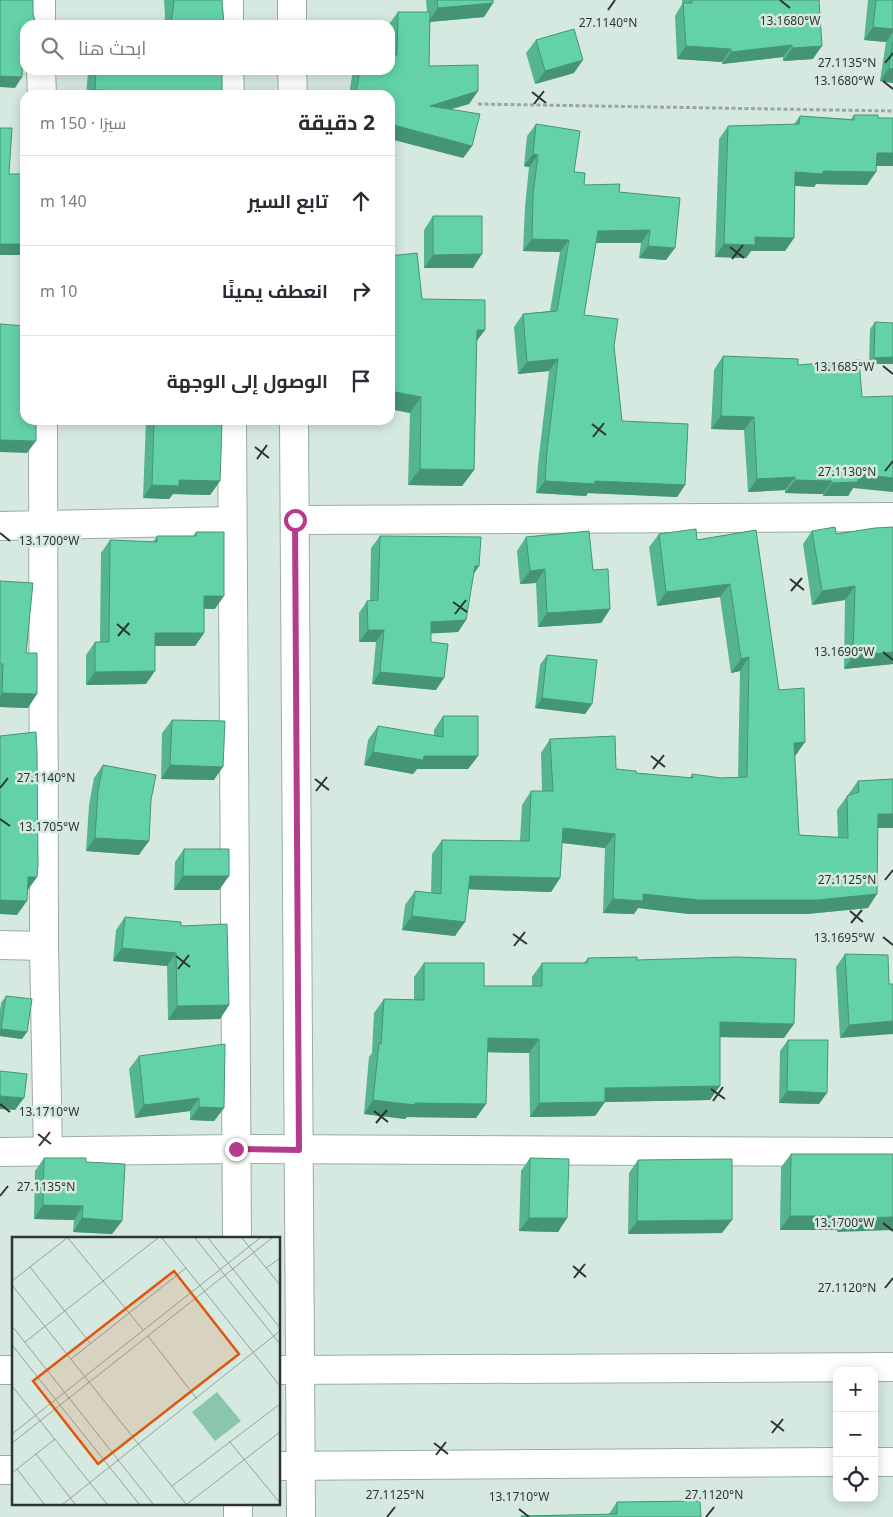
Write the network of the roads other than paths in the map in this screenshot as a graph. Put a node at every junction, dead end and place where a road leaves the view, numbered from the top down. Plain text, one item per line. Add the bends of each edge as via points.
1 (41, 0) edge
2 (229, 0) edge
3 (292, 0) edge
4 (41, 20) edge
5 (229, 20) edge
6 (292, 20) edge
7 (42, 75) edge
8 (229, 75) edge
9 (292, 75) edge
10 (42, 90) edge
11 (230, 90) edge
12 (292, 90) edge
13 (43, 425) edge
14 (232, 425) edge
15 (294, 425) edge
16 (893, 517) edge
17 (295, 520) junction
18 (232, 521) junction
19 (0, 526) edge
20 (44, 526) junction
21 (0, 945) edge
22 (44, 946) junction
23 (236, 1149) junction
24 (299, 1150) junction
25 (0, 1152) edge
26 (48, 1152) junction
27 (893, 1152) edge
28 (237, 1237) edge
29 (893, 1367) edge
30 (289, 1370) edge
31 (833, 1462) edge
32 (878, 1462) edge
33 (893, 1462) edge
34 (290, 1466) edge
35 (238, 1504) edge
36 (238, 1517) edge
37 (301, 1517) edge

1 - 4 street
2 - 5 street
3 - 6 street
7 - 10 street
8 - 11 street
9 - 12 street
13 - 20 street
14 - 18 street
15 - 17 street
16 - 17 street
17 - 24 street
18 - 20 street
18 - 23 street
19 - 20 street
20 - 22 street
21 - 22 street
22 - 26 street
23 - 24 street
23 - 26 street
23 - 28 street
24 - 27 street
24 - 30 street
25 - 26 street
29 - 30 street
30 - 34 street
31 - 34 street
32 - 33 street
34 - 37 street
35 - 36 street

